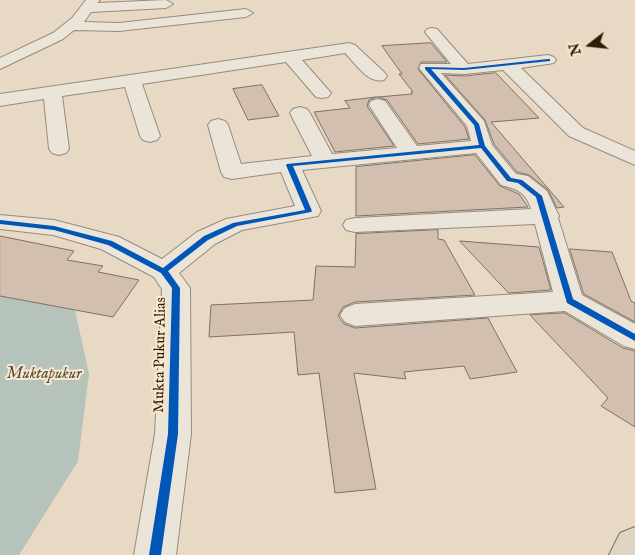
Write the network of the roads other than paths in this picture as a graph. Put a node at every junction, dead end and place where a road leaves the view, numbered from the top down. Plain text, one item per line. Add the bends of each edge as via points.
1 (178, 3) dead end
2 (90, 4) edge
3 (246, 13) dead end
4 (70, 26) junction
5 (432, 32) dead end
6 (290, 57) junction
7 (548, 60) dead end
8 (0, 64) edge
9 (507, 64) junction
10 (464, 69) junction
11 (378, 76) dead end
12 (132, 80) junction
13 (52, 92) junction
14 (322, 93) dead end
15 (0, 100) edge
16 (378, 105) dead end
17 (300, 113) dead end
18 (218, 125) dead end
19 (150, 136) dead end
20 (482, 146) junction
21 (59, 149) dead end
22 (411, 153) junction
23 (635, 159) edge
24 (324, 161) junction
25 (289, 165) junction
26 (546, 216) junction
27 (0, 222) edge
28 (355, 225) dead end
29 (164, 271) junction
30 (570, 301) junction
31 (354, 315) dead end
32 (635, 338) edge
33 (635, 548) edge
34 (155, 555) edge
35 (630, 555) edge

1 - 2 street via 142,7
2 - 4 street
3 - 4 street via 119,27
4 - 8 street via 58,36
5 - 10 street
6 - 11 street via 349,48
6 - 12 street
6 - 14 street
7 - 9 street
9 - 10 street
9 - 23 street via 576,132
10 - 20 street via 427,68 477,125
12 - 13 street
12 - 19 street
13 - 15 street
13 - 21 street
16 - 22 street
17 - 24 street
18 - 25 street via 232,172
20 - 22 street
20 - 26 street via 509,180 520,181 539,196
22 - 24 street
24 - 25 street
25 - 29 street via 309,212 235,224 206,238
26 - 28 street
26 - 30 street
27 - 29 street via 54,228 110,243
29 - 34 street, Mukta Pukur Alias via 176,288 173,434
30 - 31 street
30 - 32 street
33 - 35 main road

